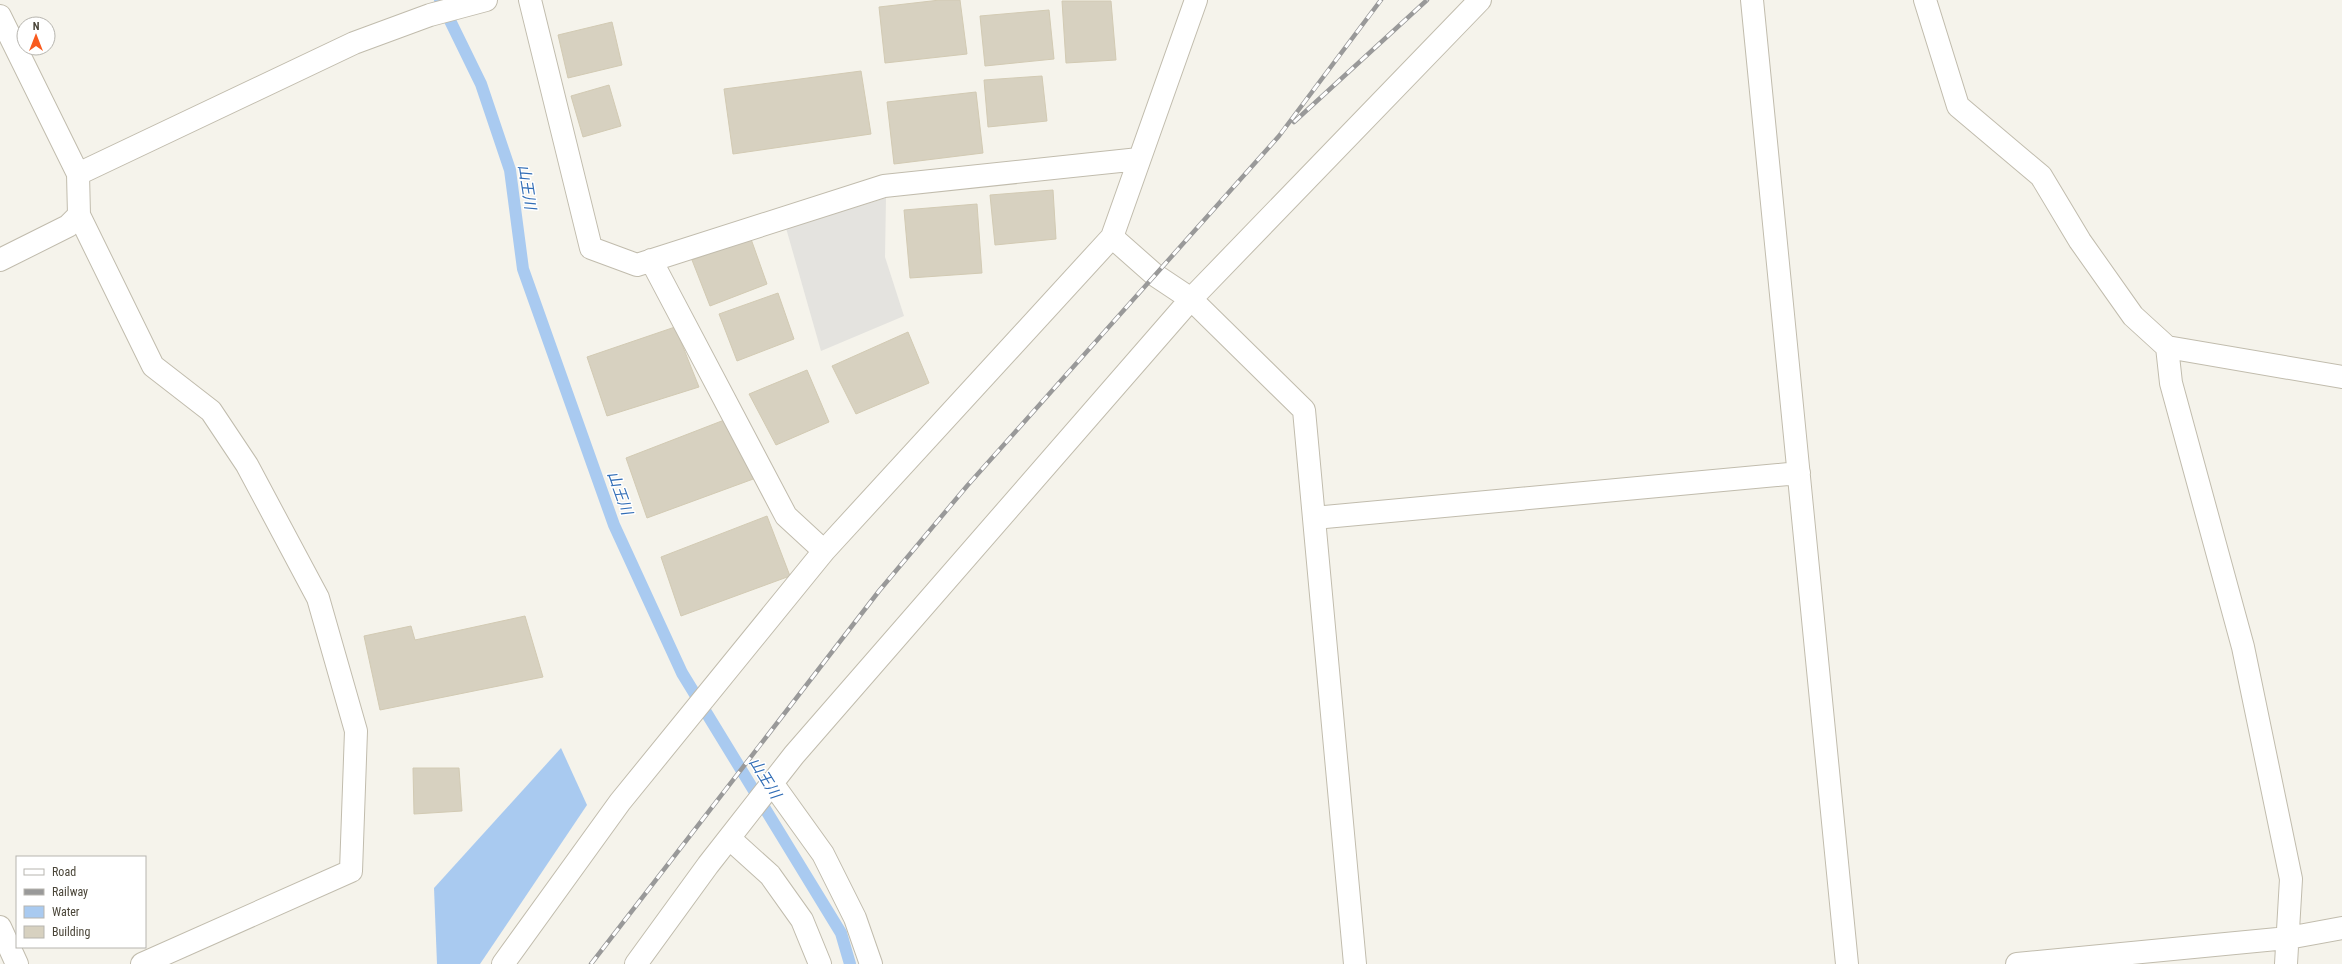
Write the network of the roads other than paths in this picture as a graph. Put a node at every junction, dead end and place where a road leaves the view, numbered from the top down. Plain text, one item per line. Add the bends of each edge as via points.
1 (530, 0) edge
2 (1196, 0) edge
3 (1480, 0) edge
4 (1752, 0) edge
5 (1925, 0) edge
6 (480, 1) edge
7 (0, 16) edge
8 (1139, 159) junction
9 (78, 174) junction
10 (79, 215) junction
11 (1112, 237) junction
12 (0, 260) edge
13 (652, 260) junction
14 (1190, 299) junction
15 (2168, 348) junction
16 (2342, 377) edge
17 (1799, 473) junction
18 (1314, 518) junction
19 (824, 552) junction
20 (769, 788) junction
21 (729, 838) junction
22 (0, 927) edge
23 (2342, 928) edge
24 (2288, 938) junction
25 (17, 964) edge
26 (142, 964) edge
27 (503, 964) edge
28 (636, 964) edge
29 (820, 964) edge
30 (871, 964) edge
31 (1355, 964) edge
32 (1847, 964) edge
33 (2017, 964) edge
34 (2286, 964) edge

1 - 13 street via 591,248 637,265
2 - 8 street
3 - 14 street
4 - 17 street
5 - 15 street via 1958,106 2041,176 2080,241 2133,316
6 - 9 street via 430,15 354,42
7 - 9 street
8 - 11 street
8 - 13 street via 884,186
9 - 10 street
10 - 12 street via 68,226
10 - 26 street via 153,366 211,411 247,465 318,598 356,731 351,871
11 - 14 street via 1155,275
11 - 19 street
13 - 19 street via 786,516
14 - 18 street via 1304,410
14 - 20 street via 794,755
15 - 16 street
15 - 24 street via 2171,383 2243,647 2292,879
17 - 18 street
17 - 32 street
18 - 31 street
19 - 27 street via 620,802
20 - 21 street
20 - 30 street via 823,854 855,918
21 - 28 street
21 - 29 street via 770,875 802,920
22 - 25 street
23 - 24 street
24 - 33 street
24 - 34 street

